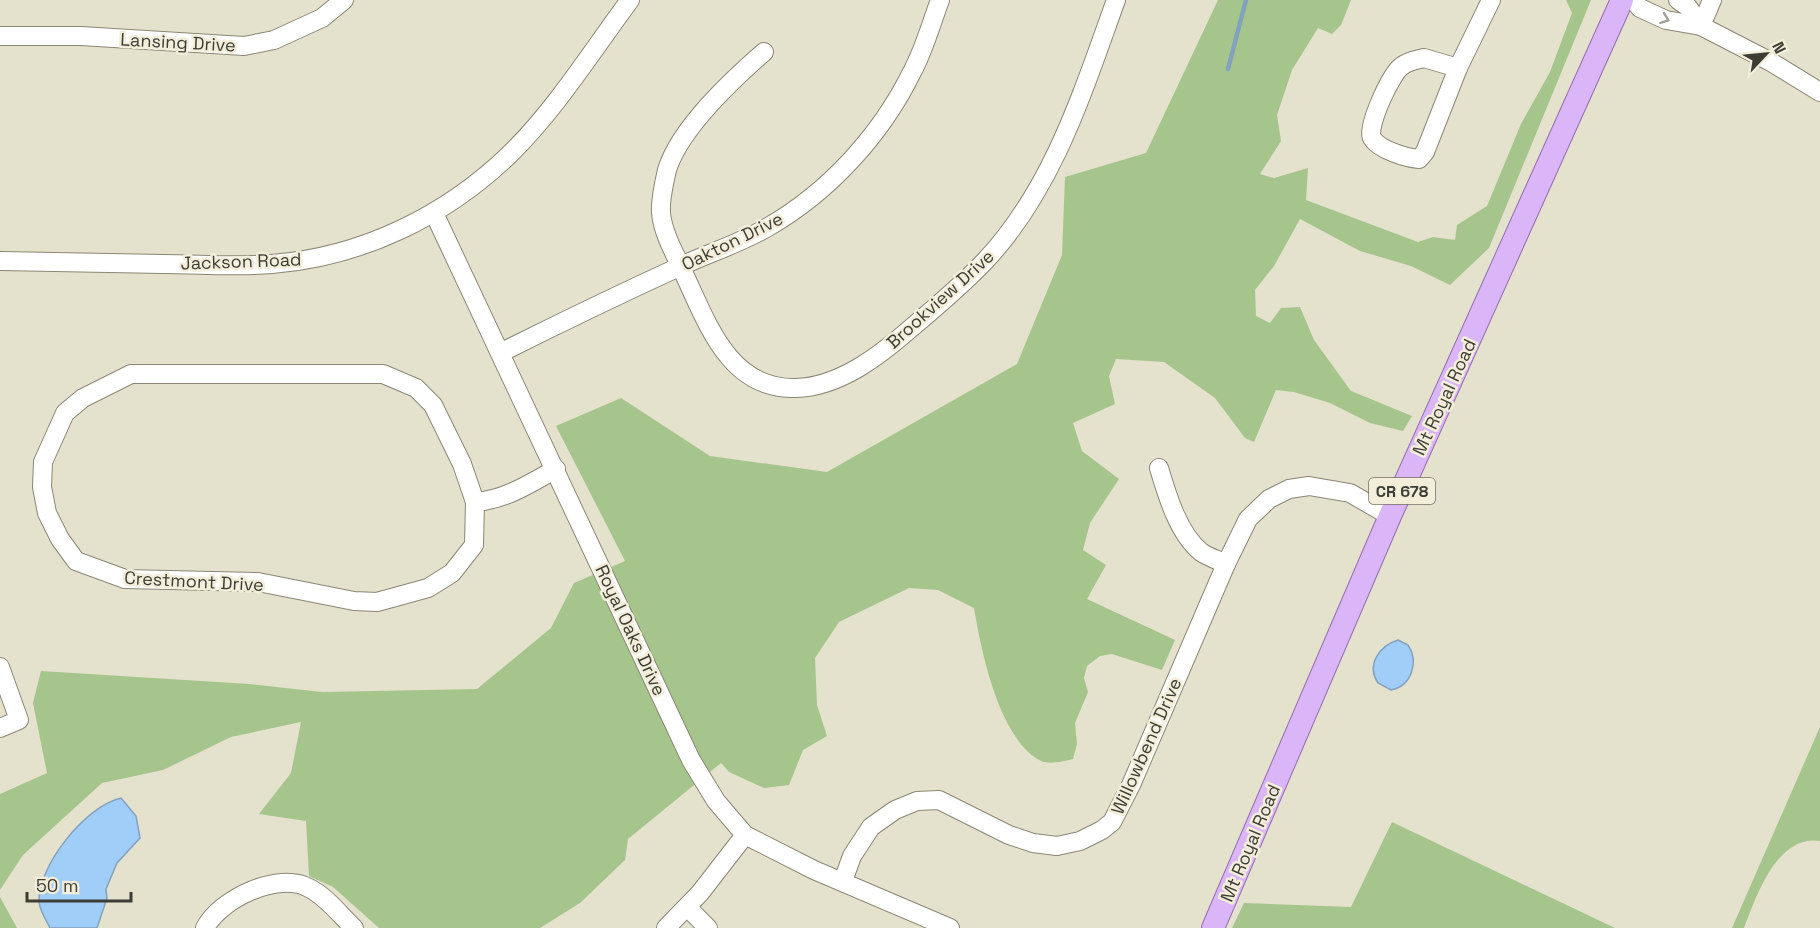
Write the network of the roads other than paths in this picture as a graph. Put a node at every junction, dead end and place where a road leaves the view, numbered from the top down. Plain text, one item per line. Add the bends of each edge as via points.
1 (344, 0) edge
2 (630, 0) edge
3 (940, 0) edge
4 (1116, 0) edge
5 (1491, 0) edge
6 (1622, 0) edge
7 (1634, 0) edge
8 (1678, 0) edge
9 (1712, 0) edge
10 (1701, 26) junction
11 (0, 36) edge
12 (764, 52) dead end
13 (1458, 68) junction
14 (1820, 92) edge
15 (434, 213) junction
16 (0, 261) edge
17 (681, 266) junction
18 (500, 353) junction
19 (1159, 468) dead end
20 (556, 469) junction
21 (475, 502) junction
22 (1390, 516) junction
23 (1226, 564) junction
24 (0, 667) edge
25 (0, 728) edge
26 (745, 835) junction
27 (843, 881) junction
28 (687, 907) junction
29 (205, 928) edge
30 (354, 928) edge
31 (666, 928) edge
32 (708, 928) edge
33 (950, 928) edge
34 (1213, 928) edge

1 - 11 street, Lansing Drive via 322,18 274,40 244,46 81,36
2 - 15 street, Jackson Road via 522,142 484,177
3 - 17 street, Oakton Drive via 913,71 881,123 841,171 766,229
4 - 17 street, Brookview Drive via 1070,125 1012,228 986,260 940,304 861,365 820,385 794,388 746,374 713,337
5 - 13 street
6 - 22 main road, Mt Royal Road / CR 678
7 -> 10 street via 1640,8 1666,20
8 - 10 street
9 - 10 street
10 - 14 street
12 - 17 street, Brookview Drive via 718,94 668,168 661,214
13 - 13 street via 1419,159 1387,148 1371,137 1370,129 1390,80 1400,67 1424,58
15 - 16 street, Jackson Road via 356,248 297,261 243,265
15 - 18 street, Royal Oaks Drive
17 - 18 street, Oakton Drive
18 - 20 street, Royal Oaks Drive
19 - 23 street via 1174,510 1191,541 1201,552
20 - 21 street via 521,489 490,501
20 - 26 street, Royal Oaks Drive via 691,760 716,801
21 - 21 street, Crestmont Drive via 462,464 433,405 416,388 383,374 131,374 82,398 65,413 43,462 47,513 76,561 125,579 258,582 354,602 402,596 428,588 452,573 474,545
22 - 23 street, Willowbend Drive via 1350,494 1330,488 1289,489 1269,499 1248,519
22 - 34 main road, Mt Royal Road / CR 678
23 - 27 street, Willowbend Drive via 1112,822 1080,841 1057,846 1008,835 939,800 917,801 871,827 852,856
24 - 25 street via 19,720
26 - 27 street, Royal Oaks Drive
26 - 28 street
27 - 33 street, Royal Oaks Drive
28 - 31 street
28 - 32 street
29 - 30 street via 212,915 228,904 275,882 310,888

